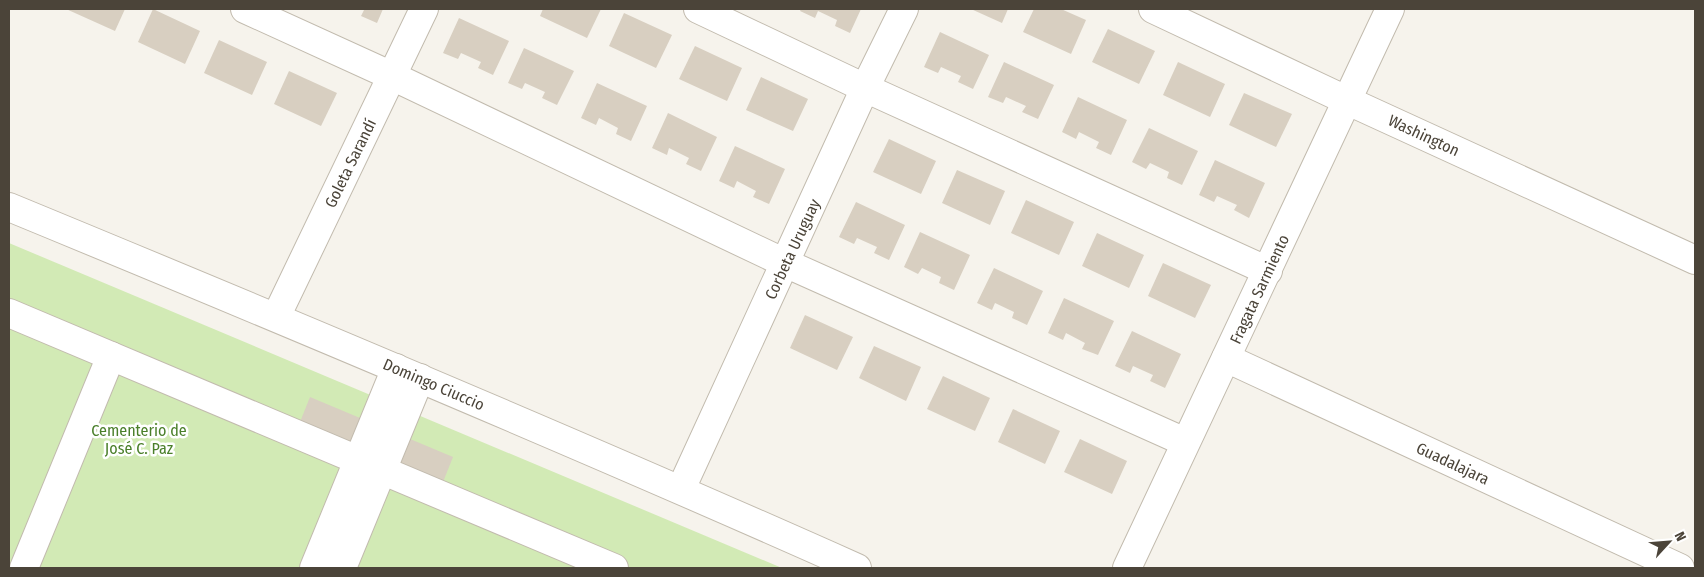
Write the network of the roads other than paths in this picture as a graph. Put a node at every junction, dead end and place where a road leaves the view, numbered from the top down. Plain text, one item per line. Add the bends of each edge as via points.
1 (245, 9) edge
2 (424, 9) edge
3 (698, 9) edge
4 (904, 9) edge
5 (1154, 9) edge
6 (1390, 9) edge
7 (392, 76) junction
8 (865, 88) junction
9 (1346, 100) junction
10 (9, 206) edge
11 (1695, 260) edge
12 (785, 263) junction
13 (1268, 271) junction
14 (9, 313) edge
15 (276, 317) junction
16 (112, 356) junction
17 (1226, 358) junction
18 (408, 373) junction
19 (1185, 442) junction
20 (358, 460) junction
21 (382, 470) junction
22 (681, 489) junction
23 (24, 568) edge
24 (314, 568) edge
25 (342, 568) edge
26 (614, 568) edge
27 (857, 568) edge
28 (1127, 568) edge
29 (1680, 568) edge

1 - 7 street
2 - 7 street, Goleta Sarandí
3 - 8 street
4 - 8 street, Corbeta Uruguay
5 - 9 street, Washington
6 - 9 street, Fragata Sarmiento
7 - 12 street
7 - 15 street, Goleta Sarandí
8 - 12 street, Corbeta Uruguay
8 - 13 street
9 - 11 street, Washington
9 - 13 street, Fragata Sarmiento
10 - 15 street, Domingo Ciuccio
12 - 19 street
12 - 22 street, Corbeta Uruguay
13 - 17 street, Fragata Sarmiento
14 - 16 street
15 - 18 street, Domingo Ciuccio
16 - 20 street
16 - 23 street
17 - 19 street, Fragata Sarmiento
17 - 29 street, Guadalajara
18 - 20 street
18 - 21 street
18 - 22 street, Domingo Ciuccio
19 - 28 street, Fragata Sarmiento
20 - 21 street
20 - 24 street
21 - 25 street
21 - 26 street
22 - 27 street, Domingo Ciuccio

